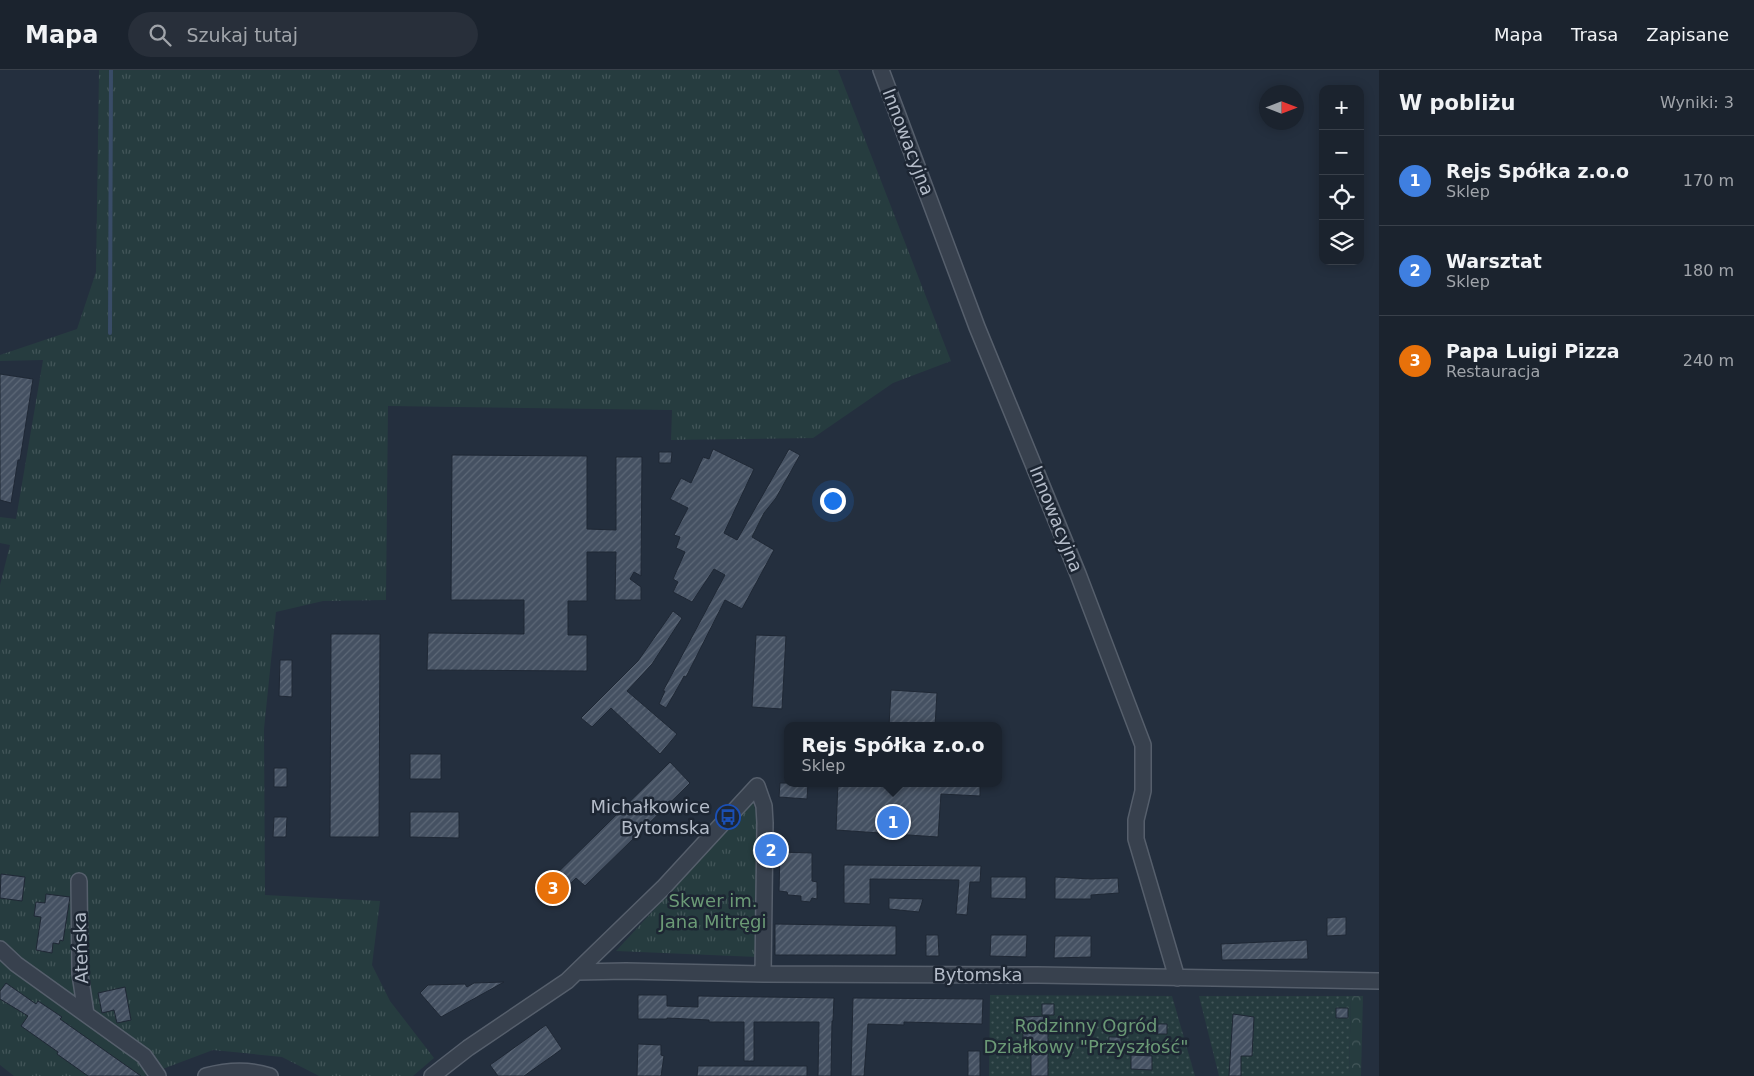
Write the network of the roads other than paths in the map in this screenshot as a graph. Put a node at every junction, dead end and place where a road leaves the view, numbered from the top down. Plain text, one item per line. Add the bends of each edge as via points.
1 (881, 70) edge
2 (79, 881) dead end
3 (0, 949) edge
4 (577, 972) junction
5 (763, 974) junction
6 (1177, 978) junction
7 (1379, 982) edge
8 (86, 1014) junction
9 (158, 1076) edge
10 (206, 1076) edge
11 (270, 1076) edge
12 (432, 1076) edge

1 - 6 street, Innowacyjna via 978,327 1143,745 1143,791 1136,820 1136,839
2 - 8 street, Ateńska via 80,974
3 - 8 street, Ateńska
4 - 5 street, Bytomska
4 - 5 street via 663,888 757,786 764,806 765,823
4 - 12 street
5 - 6 street, Bytomska
6 - 7 street, Bytomska
8 - 9 street, Ateńska via 144,1056
10 - 11 street via 240,1071

